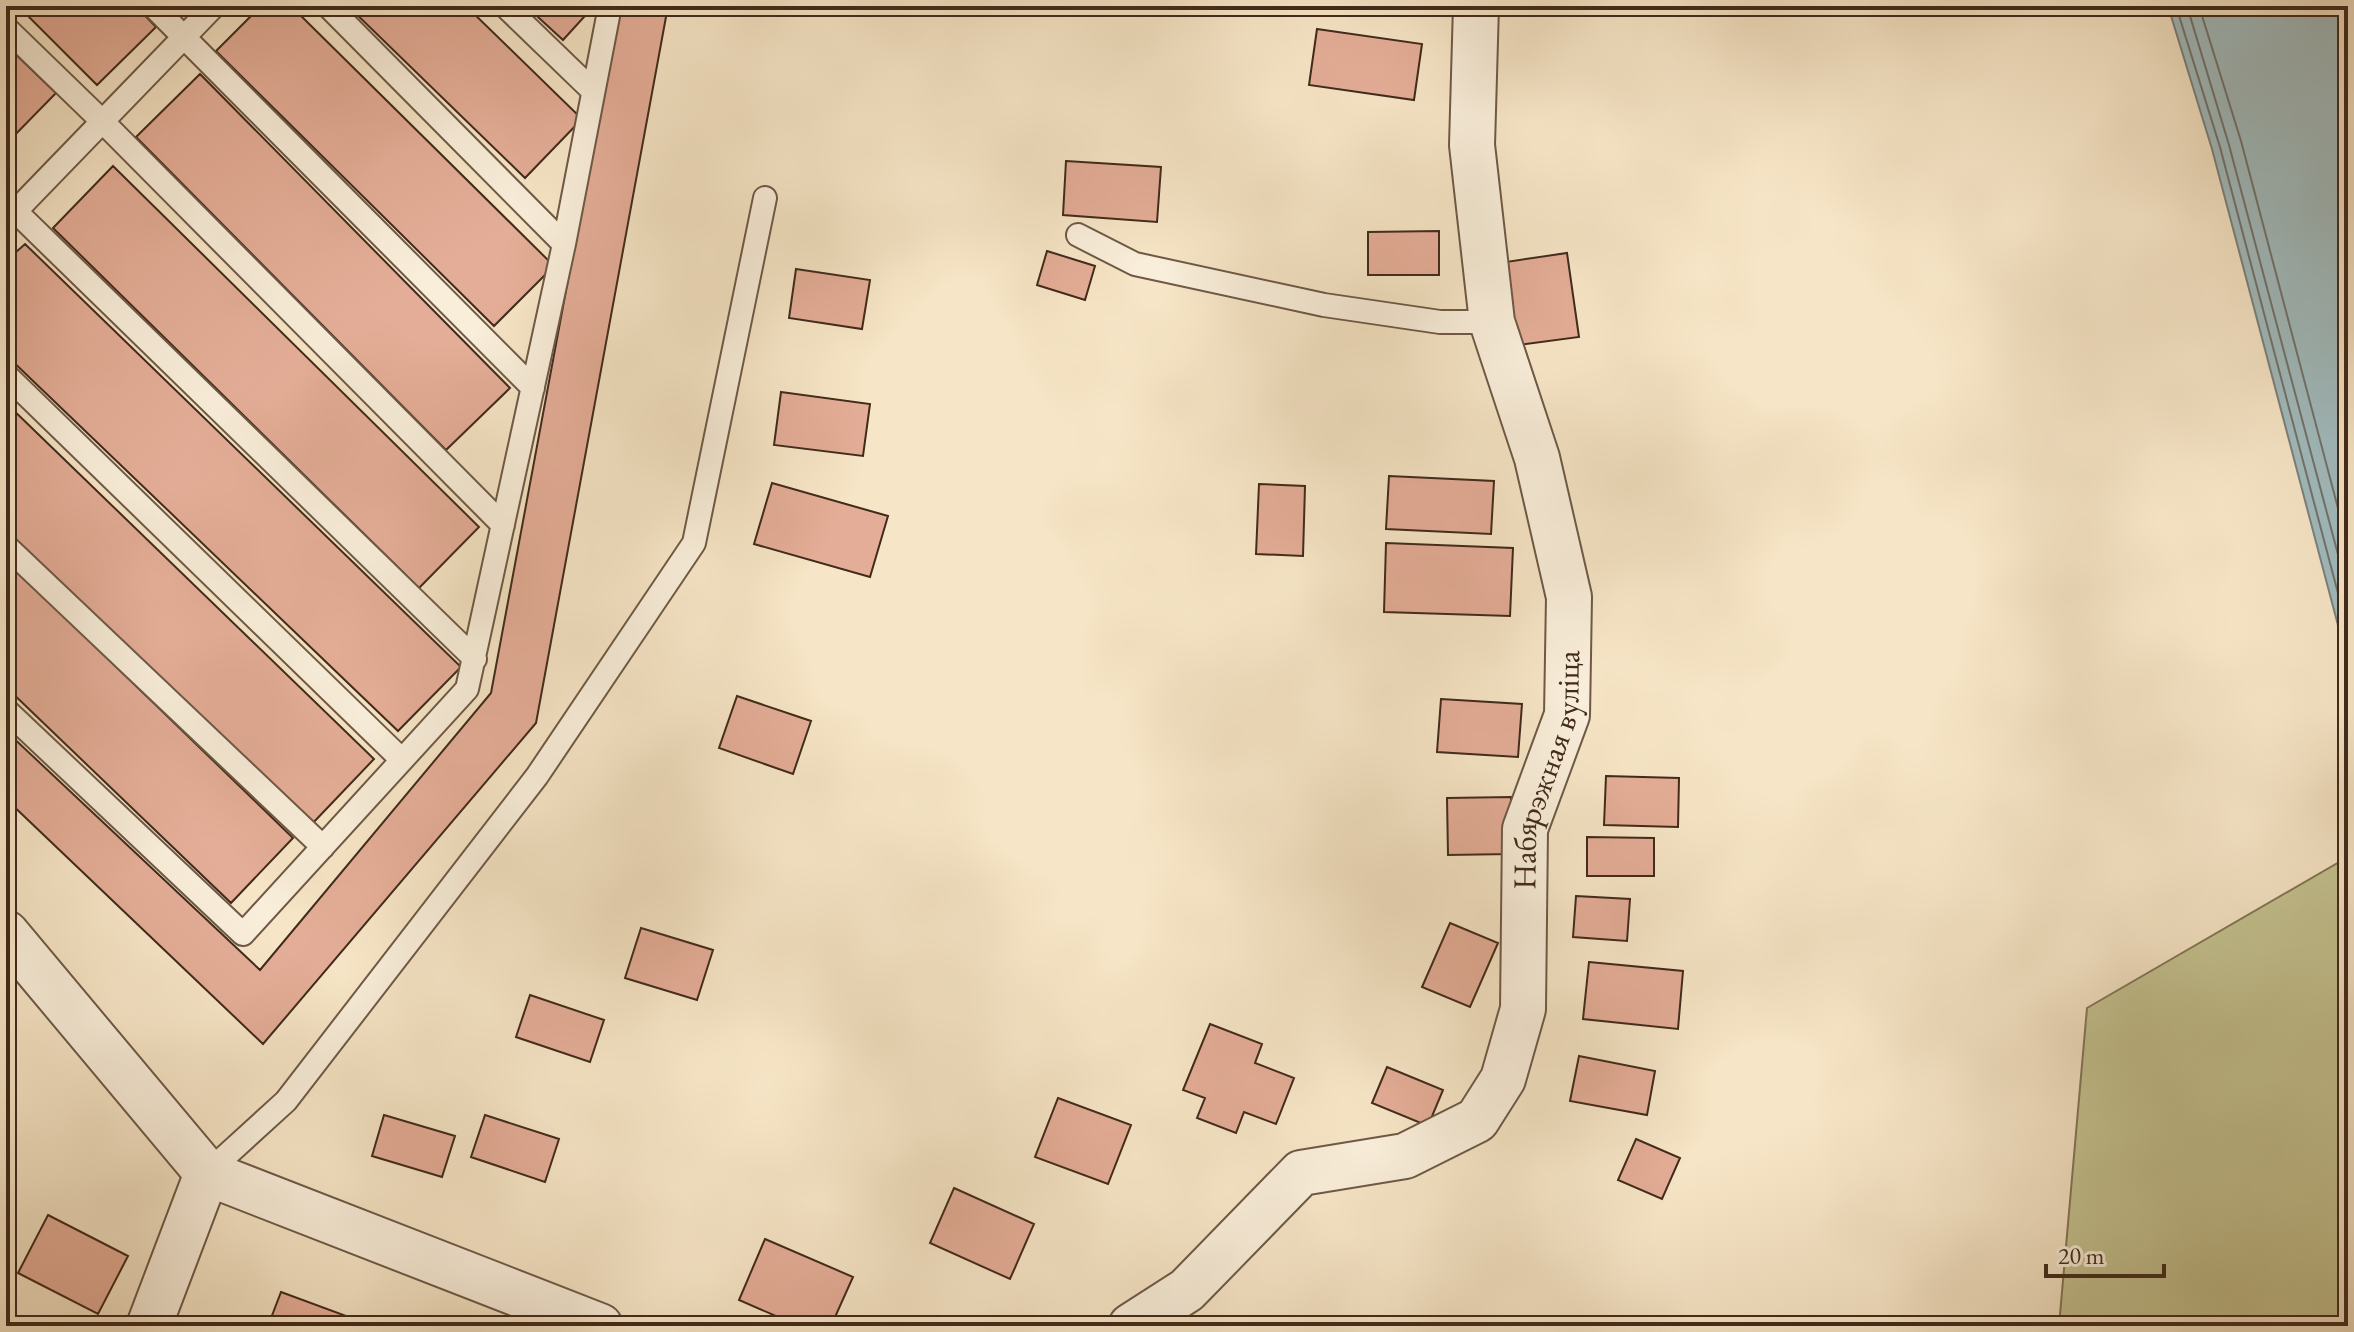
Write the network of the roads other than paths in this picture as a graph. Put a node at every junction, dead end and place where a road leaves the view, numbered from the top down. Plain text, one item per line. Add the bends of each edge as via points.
1 (153, 6) edge
2 (214, 6) edge
3 (328, 6) edge
4 (505, 6) edge
5 (610, 6) edge
6 (1476, 6) edge
7 (6, 28) edge
8 (185, 38) junction
9 (593, 91) junction
10 (102, 121) junction
11 (765, 198) dead end
12 (9, 212) edge
13 (1078, 235) dead end
14 (564, 244) junction
15 (1492, 322) junction
16 (6, 375) edge
17 (533, 388) junction
18 (503, 525) junction
19 (6, 546) edge
20 (475, 659) junction
21 (6, 710) edge
22 (402, 760) junction
23 (323, 847) junction
24 (6, 933) edge
25 (207, 1173) junction
26 (149, 1326) edge
27 (600, 1326) edge
28 (1131, 1326) edge

1 - 8 lane
2 - 8 lane
3 - 14 lane
4 - 9 lane
5 - 9 lane
6 - 15 street, Набярэжная вуліца via 1472,145
7 - 10 lane
8 - 10 lane
8 - 17 lane
9 - 14 lane
10 - 12 lane
10 - 18 lane
11 - 25 lane via 694,543 537,776 315,1064 286,1101
12 - 20 lane
13 - 15 lane via 1135,264 1324,305 1440,322
14 - 17 lane
15 - 28 street, Набярэжная вуліца via 1537,458 1569,597 1567,715 1525,829 1523,1009 1503,1079 1477,1120 1405,1156 1301,1173 1187,1290
16 - 22 lane
17 - 18 lane
18 - 20 lane
19 - 23 lane
20 - 22 lane via 467,689
21 - 23 lane via 243,934
22 - 23 lane
24 - 25 street
25 - 26 street
25 - 27 street

